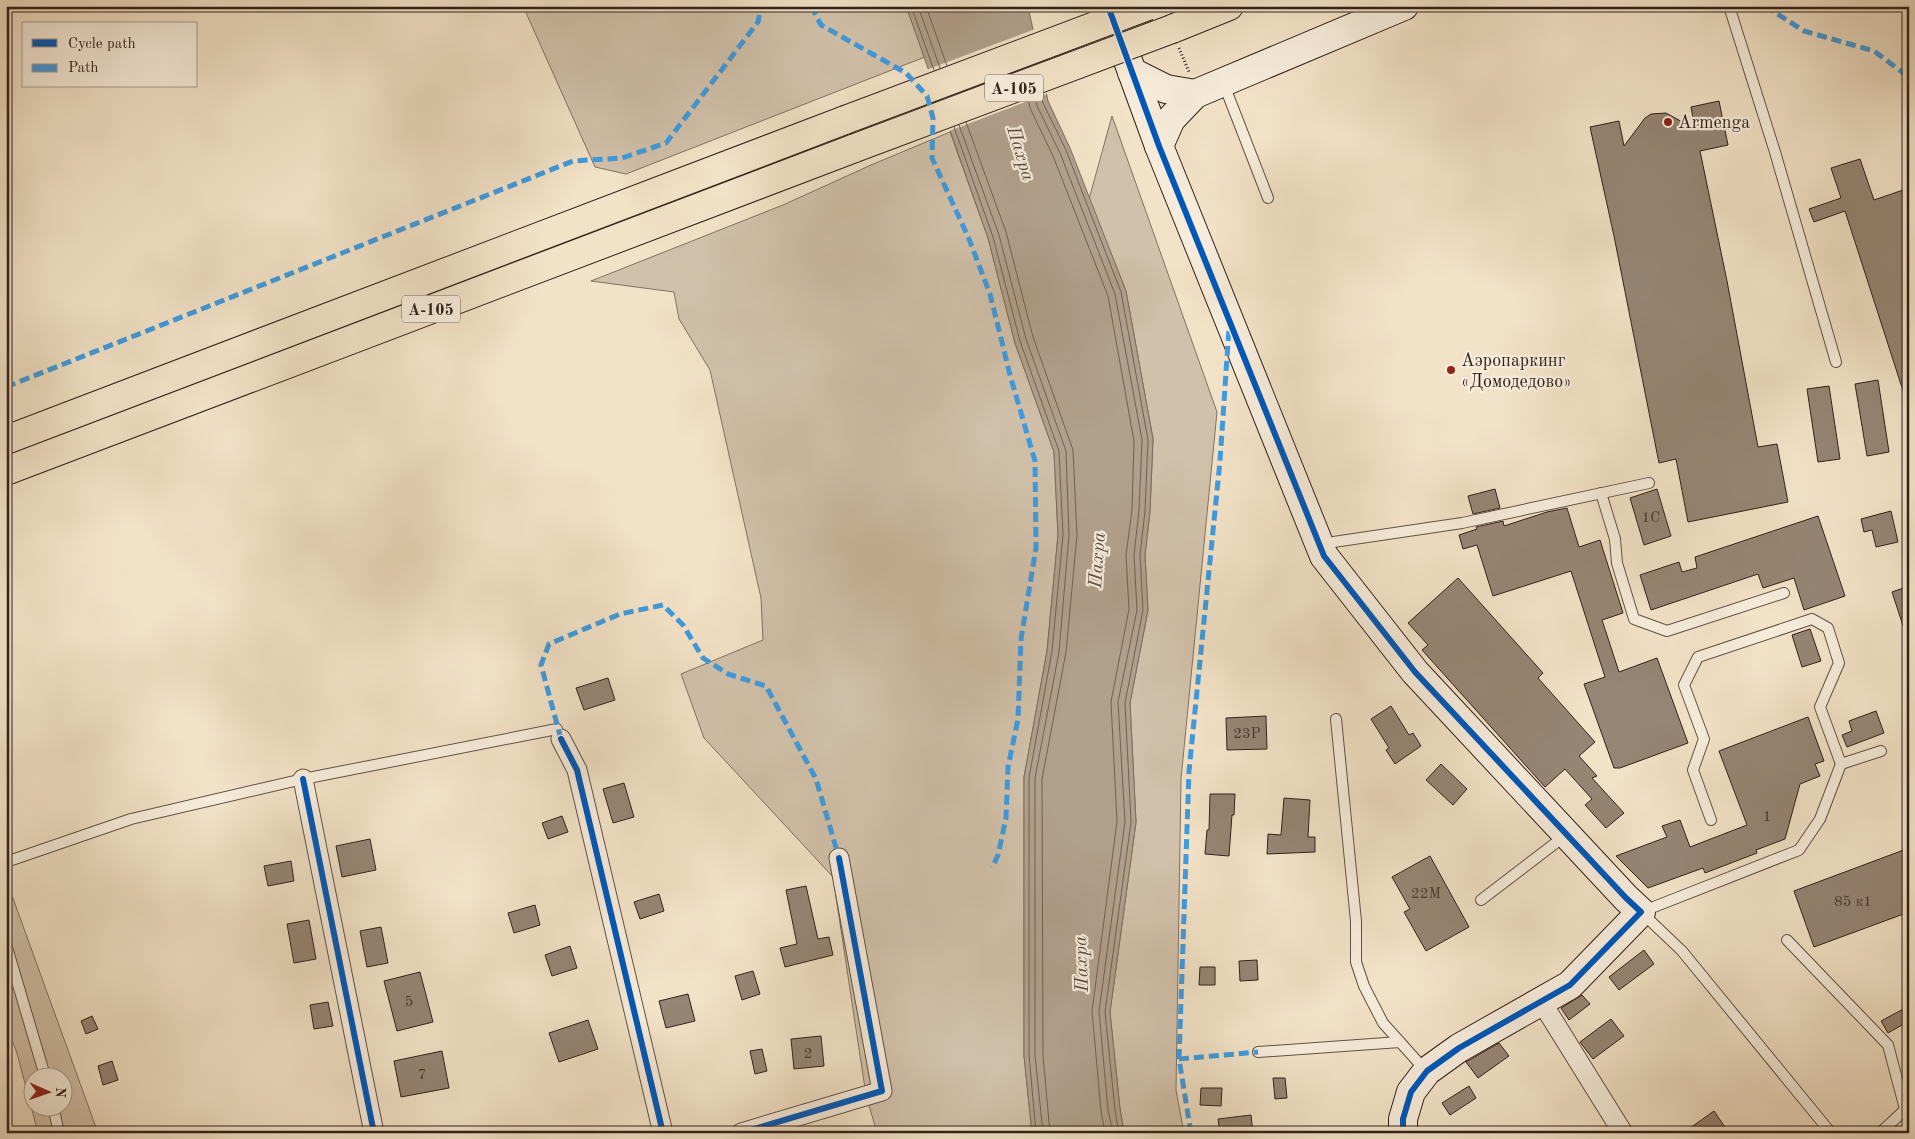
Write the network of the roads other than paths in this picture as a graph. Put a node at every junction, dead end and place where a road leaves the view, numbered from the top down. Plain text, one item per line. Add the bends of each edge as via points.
1 (1108, 6) edge
2 (1148, 6) edge
3 (1229, 6) edge
4 (1404, 6) edge
5 (1729, 6) edge
6 (1132, 72) junction
7 (1223, 81) junction
8 (1196, 94) junction
9 (1159, 146) junction
10 (1268, 198) dead end
11 (1836, 362) dead end
12 (6, 440) edge
13 (6, 471) edge
14 (1649, 483) dead end
15 (1602, 493) junction
16 (1319, 544) junction
17 (1784, 593) dead end
18 (1336, 719) dead end
19 (559, 734) joint
20 (1881, 751) dead end
21 (1841, 764) junction
22 (303, 779) junction
23 (1711, 820) dead end
24 (1566, 835) junction
25 (839, 858) dead end
26 (6, 862) edge
27 (1482, 900) dead end
28 (1641, 912) junction
29 (1787, 940) dead end
30 (6, 944) edge
31 (1541, 1001) junction
32 (1400, 1042) junction
33 (1258, 1052) dead end
34 (42, 1066) edge
35 (1426, 1071) junction
36 (1907, 1107) edge
37 (56, 1116) edge
38 (60, 1133) edge
39 (374, 1133) edge
40 (663, 1133) edge
41 (741, 1133) edge
42 (1403, 1133) edge
43 (1623, 1133) edge
44 (1830, 1133) edge
45 (1880, 1133) edge

1 - 6 street
2 - 12 highway, А-105, bridge
3 - 13 highway, А-105, bridge
4 - 7 street
5 - 11 lane
6 - 8 street via 1166,90
6 - 9 street
7 - 8 street
7 - 10 lane
8 - 9 street via 1171,119
9 - 16 street
14 - 15 lane
15 - 16 lane via 1462,523
15 - 17 lane via 1615,539 1617,563 1634,619 1667,631
16 - 24 street via 1324,556 1415,672
18 - 32 lane via 1356,922 1356,962 1383,1023
19 - 22 lane
19 - 40 street via 577,770
20 - 21 lane
21 - 23 lane via 1820,706 1839,662 1828,628 1812,620 1698,657 1684,685 1704,740 1693,770
21 - 28 lane via 1820,820 1799,850
22 - 26 lane via 131,819
22 - 39 street
24 - 27 lane
24 - 28 street
25 - 41 street via 882,1091
28 - 31 street via 1570,985
28 - 44 lane via 1682,951
29 - 36 lane via 1888,1044
30 - 34 lane
31 - 35 street
31 - 43 street
32 - 33 lane
32 - 35 lane
35 - 42 street via 1411,1092 1403,1119
36 - 45 lane
37 - 38 lane

